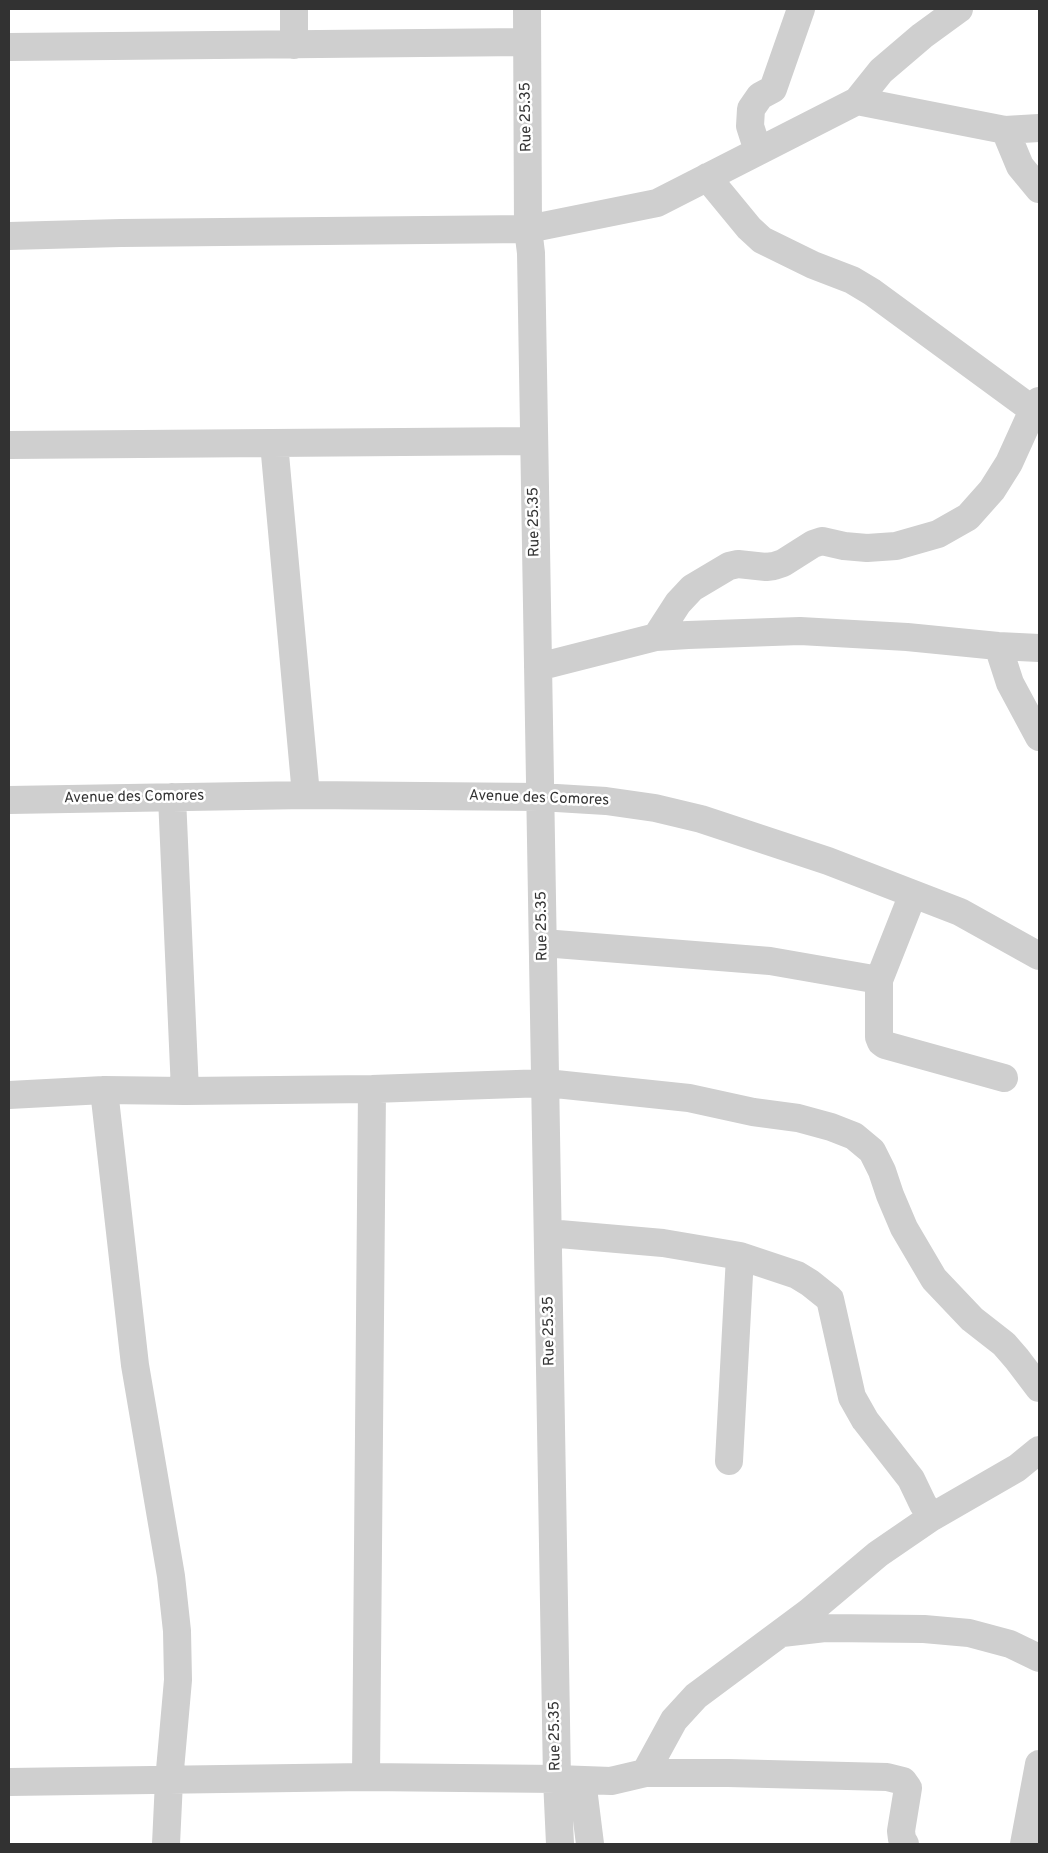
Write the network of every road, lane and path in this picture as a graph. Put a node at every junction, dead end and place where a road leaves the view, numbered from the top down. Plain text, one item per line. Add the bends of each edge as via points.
1 (294, 9) edge
2 (527, 9) edge
3 (801, 9) edge
4 (960, 9) edge
5 (526, 42) junction
6 (294, 44) junction
7 (9, 47) edge
8 (857, 101) junction
9 (1039, 128) edge
10 (1005, 130) junction
11 (758, 151) junction
12 (707, 177) junction
13 (1039, 189) edge
14 (528, 229) junction
15 (9, 236) edge
16 (1036, 406) edge
17 (534, 441) junction
18 (274, 443) junction
19 (9, 445) edge
20 (656, 638) junction
21 (998, 646) junction
22 (1039, 648) edge
23 (538, 667) junction
24 (1039, 737) edge
25 (306, 795) junction
26 (172, 797) junction
27 (540, 797) junction
28 (9, 800) edge
29 (913, 894) junction
30 (543, 943) junction
31 (1039, 956) edge
32 (879, 980) junction
33 (1004, 1078) dead end
34 (546, 1083) junction
35 (372, 1089) junction
36 (104, 1090) junction
37 (185, 1091) junction
38 (9, 1095) edge
39 (548, 1233) junction
40 (740, 1256) junction
41 (1039, 1388) edge
42 (1039, 1450) edge
43 (729, 1461) dead end
44 (932, 1517) junction
45 (780, 1634) junction
46 (1039, 1658) edge
47 (1039, 1764) edge
48 (645, 1773) junction
49 (366, 1777) junction
50 (570, 1779) junction
51 (169, 1781) junction
52 (9, 1782) edge
53 (166, 1844) edge
54 (560, 1844) edge
55 (590, 1844) edge
56 (905, 1844) edge
57 (1024, 1844) edge

1 - 6 street
2 - 5 street, Rue 25.35
3 - 11 street via 773,89 760,96 751,109 750,126
4 - 8 street via 881,71
5 - 6 street
5 - 14 street, Rue 25.35
6 - 7 street
8 - 10 street
8 - 11 street
9 - 10 street
10 - 13 street via 1020,166
11 - 12 street
12 - 14 street via 657,203
12 - 16 street via 748,228 762,240 872,292
14 - 15 street
14 - 17 street, Rue 25.35
16 - 20 street via 992,490 968,517 938,534 896,546 867,548 822,541 774,566 728,566 692,588 678,603
17 - 18 street
17 - 23 street, Rue 25.35
18 - 19 street
18 - 25 street
20 - 21 street via 800,632 908,637
20 - 23 street
21 - 22 street
21 - 24 street via 1010,683
23 - 27 street, Rue 25.35
25 - 26 street, Avenue des Comores
25 - 27 street, Avenue des Comores
26 - 28 street, Avenue des Comores
26 - 37 street
27 - 29 street, Avenue des Comores via 606,801 702,819 828,861
27 - 30 street, Rue 25.35
29 - 31 street, Avenue des Comores via 960,912
29 - 32 street
30 - 32 street via 745,958
30 - 34 street, Rue 25.35
32 - 33 street via 881,1042
34 - 35 street
34 - 39 street, Rue 25.35
34 - 41 street via 689,1098 798,1118 854,1136 872,1151 904,1228 934,1279 972,1319 1004,1344
35 - 37 street
35 - 49 street
36 - 37 street
36 - 38 street
36 - 51 street via 135,1364 171,1576 177,1631 178,1680
39 - 40 street via 663,1243
39 - 50 street, Rue 25.35
40 - 43 street
40 - 44 street via 796,1275 830,1299 852,1397 865,1420 911,1479
42 - 44 street via 1000,1478
44 - 45 street via 878,1554
45 - 46 street via 825,1628 969,1633 1010,1644
45 - 48 street via 691,1701 674,1720
47 - 57 street
48 - 50 street via 611,1781
48 - 56 street via 728,1772 895,1778 908,1788 902,1831
49 - 50 street
49 - 51 street
50 - 54 street, Rue 25.35
50 - 55 street
51 - 52 street
51 - 53 street

